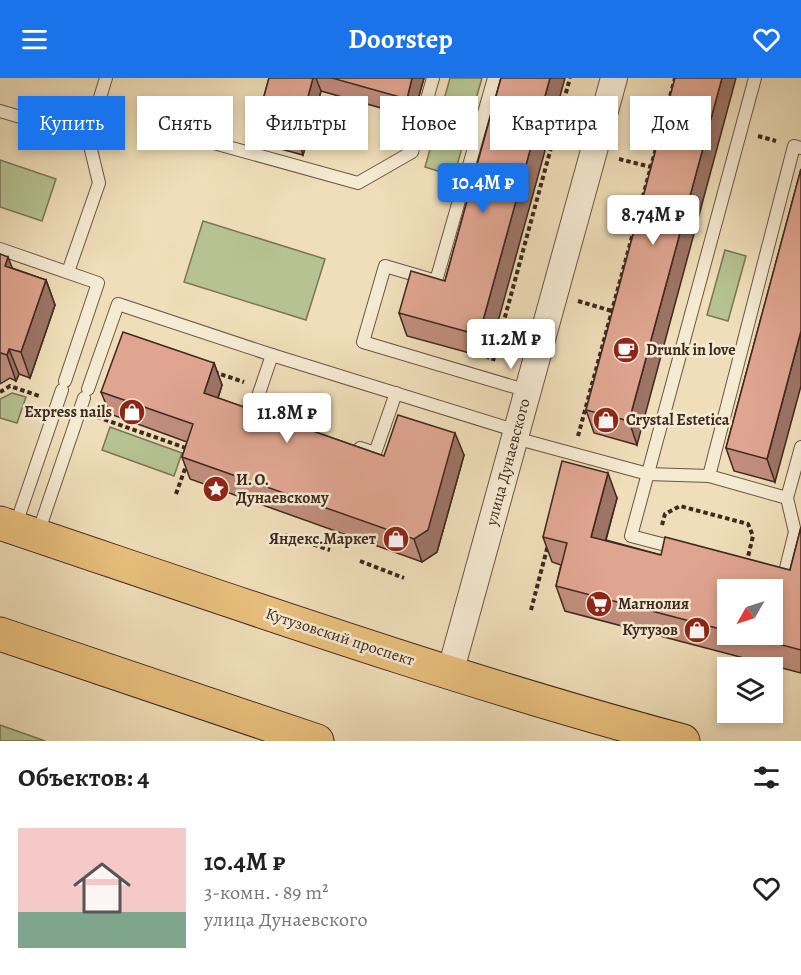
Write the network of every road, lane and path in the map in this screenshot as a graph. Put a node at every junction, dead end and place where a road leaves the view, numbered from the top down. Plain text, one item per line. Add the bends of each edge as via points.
1 (106, 78) edge
2 (433, 78) edge
3 (494, 78) edge
4 (570, 78) edge
5 (614, 78) edge
6 (675, 78) edge
7 (755, 78) edge
8 (101, 96) edge
9 (0, 111) edge
10 (18, 116) edge
11 (233, 148) edge
12 (801, 148) edge
13 (91, 150) edge
14 (594, 152) junction
15 (651, 167) junction
16 (0, 249) edge
17 (68, 272) junction
18 (554, 295) junction
19 (612, 311) junction
20 (272, 355) junction
21 (206, 369) edge
22 (488, 379) junction
23 (261, 388) junction
24 (528, 391) junction
25 (0, 392) edge
26 (396, 393) junction
27 (43, 397) dead end
28 (100, 418) edge
29 (276, 419) edge
30 (516, 435) junction
31 (353, 446) edge
32 (801, 447) edge
33 (191, 450) edge
34 (573, 454) junction
35 (188, 461) edge
36 (648, 474) junction
37 (709, 476) junction
38 (176, 494) dead end
39 (787, 498) junction
40 (17, 529) edge
41 (285, 535) dead end
42 (549, 543) edge
43 (658, 543) junction
44 (330, 550) dead end
45 (691, 552) edge
46 (360, 561) dead end
47 (746, 566) joint
48 (404, 578) dead end
49 (531, 610) dead end
50 (0, 634) edge
51 (450, 674) junction
52 (297, 738) edge
53 (683, 741) edge

1 - 8 lane
2 - 11 lane via 412,152 358,183
3 - 22 lane via 436,281 385,266 363,342
4 - 22 path
5 - 14 street, улица Дунаевского
6 - 15 path
7 - 36 lane
9 - 10 lane
12 - 37 lane via 794,146
13 - 17 lane via 99,183
14 - 15 path
14 - 18 street, улица Дунаевского
15 - 19 path
16 - 17 lane
17 - 40 lane via 98,283
18 - 19 path
18 - 24 street, улица Дунаевского
19 - 34 path
20 - 23 lane
20 - 26 lane
20 - 40 lane via 118,304 86,393
21 - 23 path
22 - 24 lane
23 - 29 lane via 253,411
24 - 30 street, улица Дунаевского
25 - 27 path via 10,386
26 - 30 lane
26 - 31 lane via 375,453
28 - 33 path
30 - 34 lane
30 - 51 street, улица Дунаевского
32 - 39 lane
34 - 36 lane
35 - 38 path
36 - 37 lane
36 - 43 lane via 630,536
37 - 39 lane
39 - 47 lane via 795,532 784,576
40 - 51 main road, Кутузовский проспект
41 - 44 path
42 - 49 path
43 - 45 lane
43 - 47 path via 665,514 680,506 748,524 753,536
46 - 48 path
50 - 52 main road
51 - 53 main road, Кутузовский проспект

